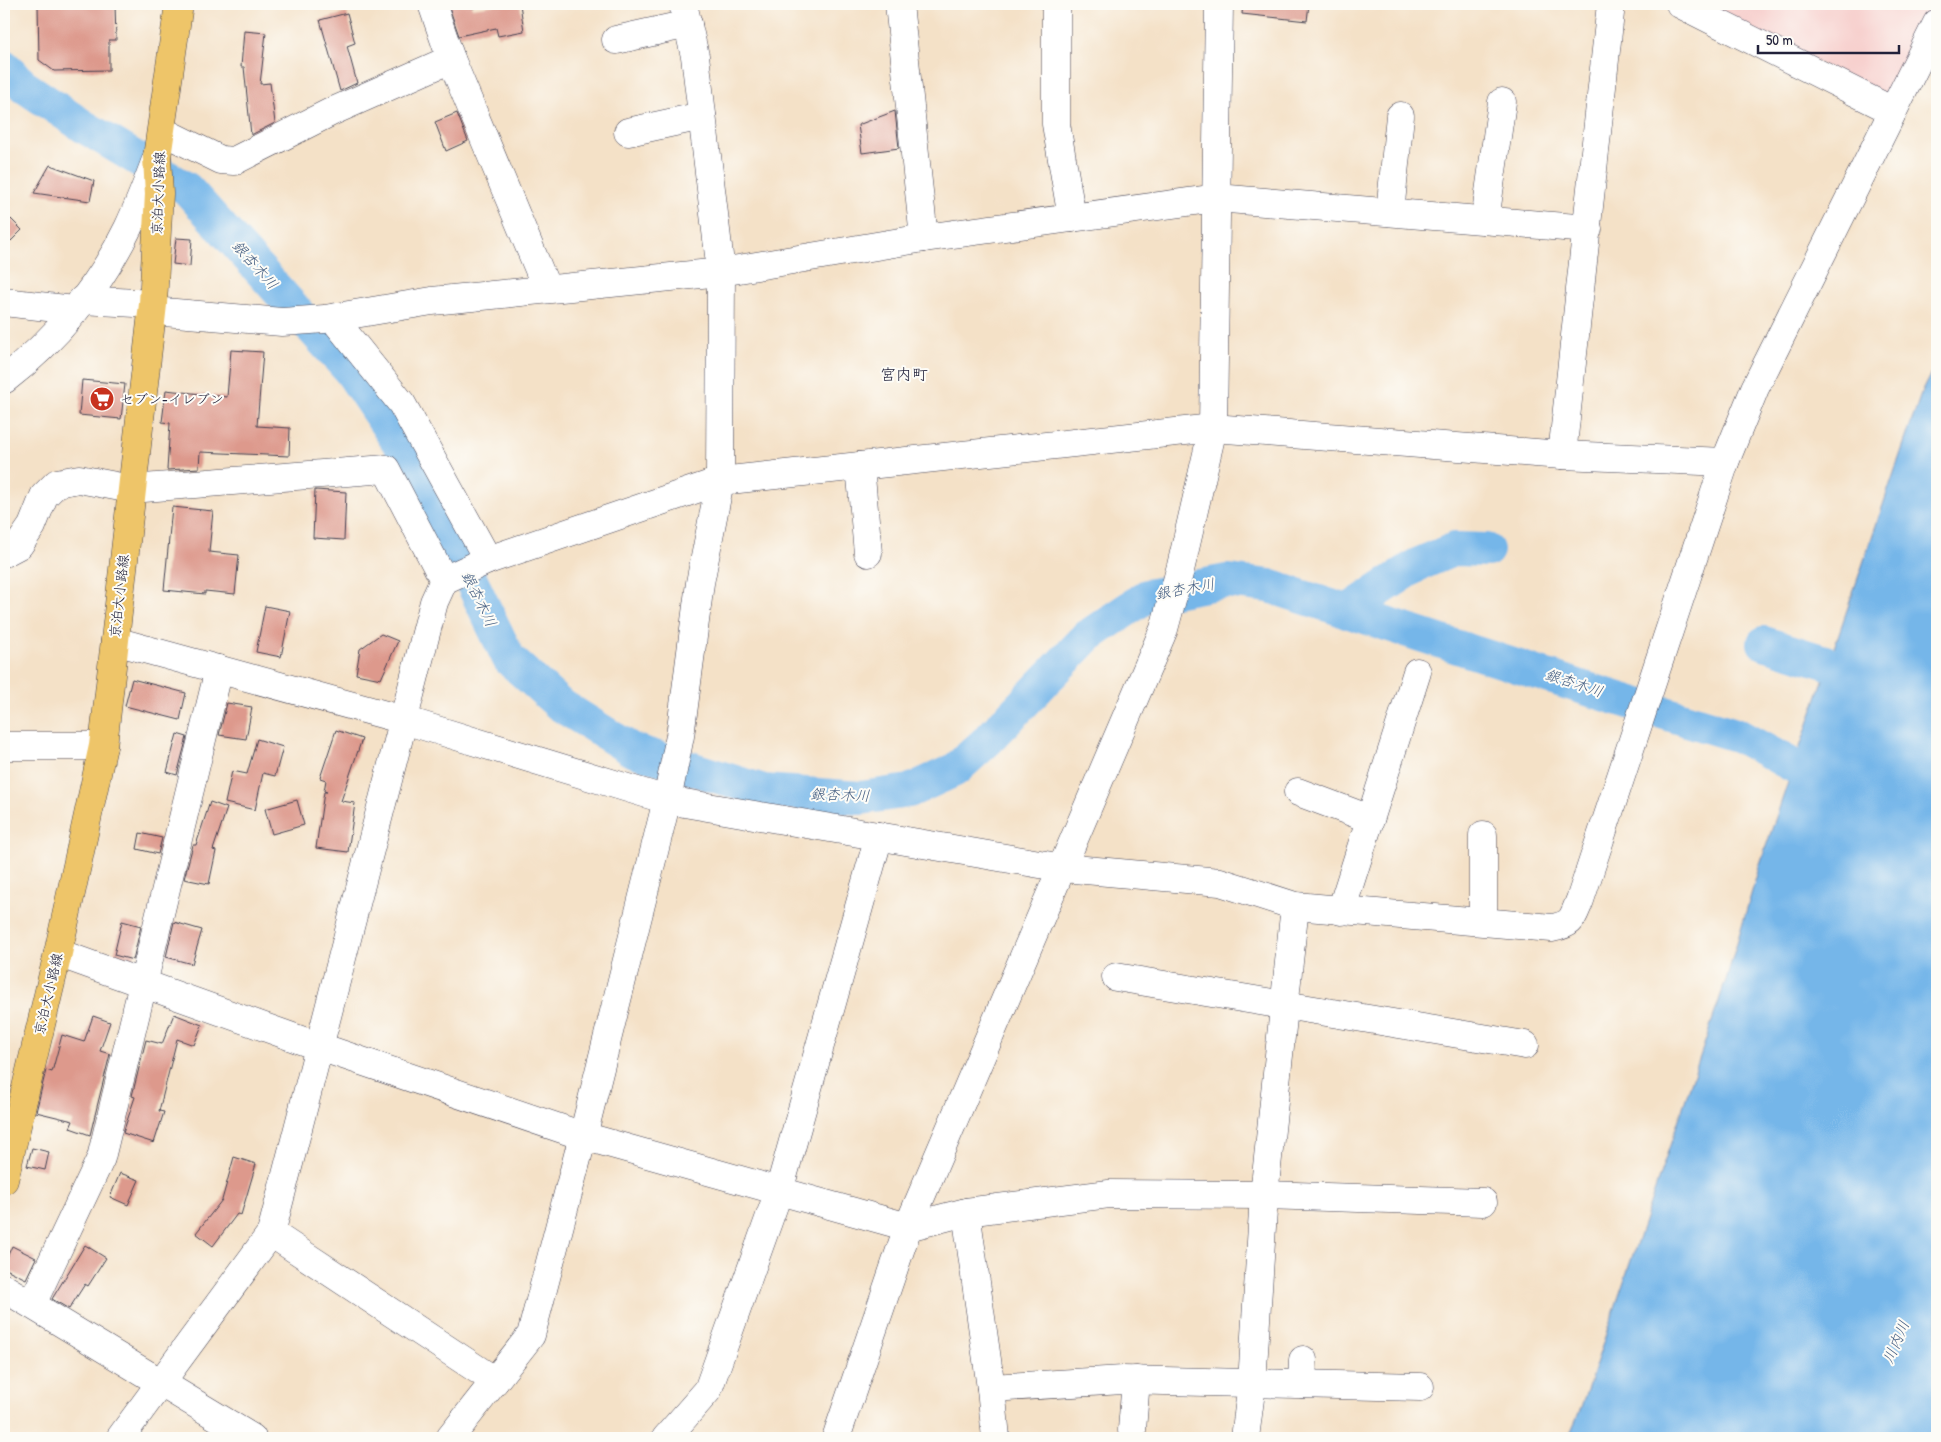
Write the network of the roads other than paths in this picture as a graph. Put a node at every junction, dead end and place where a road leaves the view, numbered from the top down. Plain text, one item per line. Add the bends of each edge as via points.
1 (179, 4) edge
2 (432, 4) edge
3 (899, 4) edge
4 (1056, 4) edge
5 (1219, 4) edge
6 (1611, 4) edge
7 (1680, 4) edge
8 (685, 14) edge
9 (1937, 23) edge
10 (616, 40) dead end
11 (451, 59) junction
12 (1502, 102) dead end
13 (1893, 111) junction
14 (702, 116) junction
15 (1400, 116) dead end
16 (628, 132) dead end
17 (159, 144) junction
18 (153, 189) junction
19 (1217, 198) junction
20 (1390, 212) junction
21 (1072, 218) junction
22 (1485, 220) junction
23 (1588, 229) junction
24 (924, 238) junction
25 (721, 272) junction
26 (546, 290) junction
27 (4, 302) edge
28 (78, 305) junction
29 (152, 308) junction
30 (329, 319) junction
31 (4, 380) edge
32 (1213, 428) junction
33 (1562, 456) junction
34 (1725, 462) junction
35 (860, 466) junction
36 (720, 481) junction
37 (131, 489) junction
38 (4, 553) edge
39 (868, 553) dead end
40 (488, 560) junction
41 (444, 580) junction
42 (114, 641) junction
43 (218, 670) junction
44 (1417, 672) dead end
45 (404, 720) junction
46 (4, 746) edge
47 (103, 746) junction
48 (1298, 792) dead end
49 (667, 800) junction
50 (1370, 819) junction
51 (1484, 835) dead end
52 (878, 836) junction
53 (1062, 868) junction
54 (1295, 906) junction
55 (1341, 911) junction
56 (1483, 921) junction
57 (58, 954) junction
58 (1116, 977) dead end
59 (143, 984) junction
60 (1284, 1005) junction
61 (1525, 1045) dead end
62 (320, 1047) junction
63 (583, 1136) junction
64 (4, 1180) edge
65 (778, 1191) junction
66 (1264, 1195) junction
67 (1483, 1202) dead end
68 (966, 1212) junction
69 (908, 1227) junction
70 (271, 1233) junction
71 (4, 1288) edge
72 (32, 1304) junction
73 (1136, 1380) junction
74 (495, 1381) junction
75 (162, 1382) junction
76 (1252, 1383) junction
77 (1420, 1387) dead end
78 (991, 1388) junction
79 (1132, 1430) dead end
80 (120, 1438) edge
81 (252, 1438) edge
82 (450, 1438) edge
83 (666, 1438) edge
84 (836, 1438) edge
85 (996, 1438) edge
86 (1245, 1438) edge

1 - 17 main road, 京泊大小路線
2 - 11 street
3 - 24 street
4 - 21 street via 1056,124
5 - 19 street
6 - 23 street
7 - 13 street
8 - 10 street
8 - 14 street via 695,56
9 - 13 street
11 - 17 street via 331,112 234,161
11 - 26 street
12 - 22 street
13 - 34 street via 1755,388
14 - 16 street
14 - 25 street
15 - 20 street
17 - 18 main road, 京泊大小路線
18 - 28 street via 108,264
18 - 29 main road, 京泊大小路線
19 - 20 street
19 - 21 street
19 - 32 street
20 - 22 street
21 - 24 street
22 - 23 street
23 - 33 street
24 - 25 street
25 - 26 street
25 - 36 street
26 - 30 street via 432,301
27 - 28 street
28 - 29 street
28 - 31 street via 44,345
29 - 30 street via 282,322
29 - 37 main road, 京泊大小路線
30 - 40 street via 402,404
32 - 33 street
32 - 35 street
32 - 53 street via 1164,630
33 - 34 street
34 - 56 street via 1573,917 1566,925 1552,928
35 - 36 street
35 - 39 street
36 - 40 street
36 - 49 street via 700,583 680,736
37 - 38 street via 80,479 57,483 44,496 32,526 19,545
37 - 41 street via 386,469
37 - 42 main road, 京泊大小路線
40 - 41 street
41 - 45 street via 434,602
42 - 43 street
42 - 47 main road, 京泊大小路線
43 - 45 street
43 - 59 street
44 - 50 street
45 - 49 street
45 - 62 street
46 - 47 street
47 - 57 main road, 京泊大小路線
48 - 50 street
49 - 52 street
49 - 63 street
50 - 55 street
51 - 56 street
52 - 53 street
52 - 65 street
53 - 54 street via 1220,882
53 - 69 street
54 - 55 street
54 - 60 street
55 - 56 street
57 - 59 street
57 - 64 main road, 京泊大小路線
58 - 60 street
59 - 62 street
59 - 72 street via 102,1158
60 - 61 street
60 - 66 street
62 - 63 street
62 - 70 street
63 - 65 street
63 - 74 street via 531,1335
65 - 69 street
65 - 83 street via 708,1390
66 - 67 street
66 - 68 street via 1109,1194
66 - 76 street
68 - 69 street
68 - 78 street
69 - 84 street
70 - 74 street
70 - 75 street
71 - 72 street
72 - 75 street
73 - 76 street
73 - 78 street
73 - 79 street
74 - 82 street
75 - 80 street
75 - 81 street
76 - 77 street via 1302,1372
76 - 86 street
78 - 85 street

